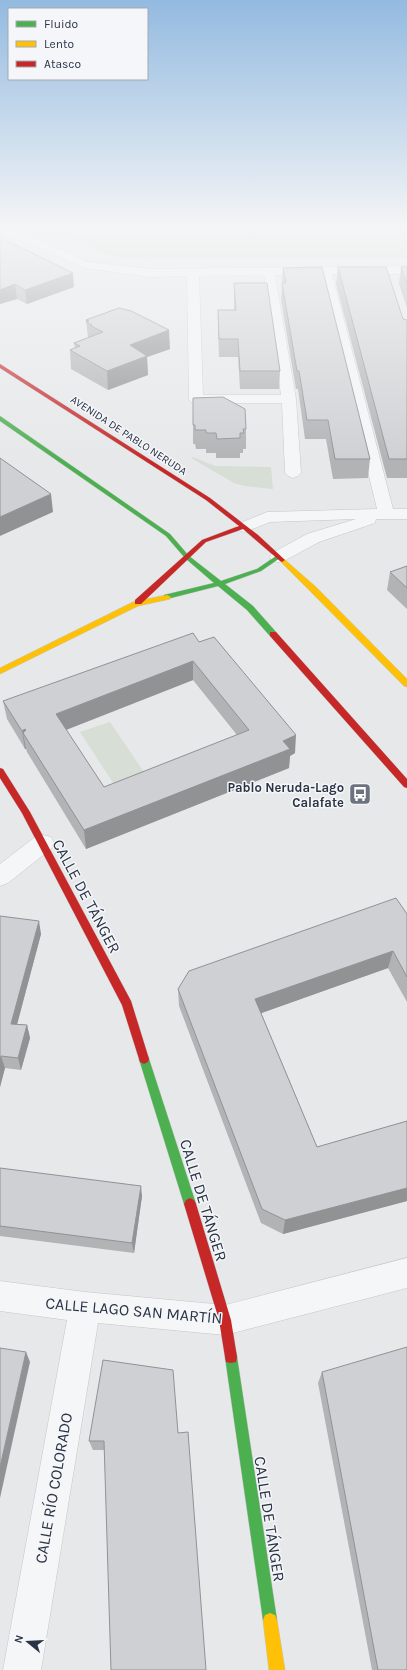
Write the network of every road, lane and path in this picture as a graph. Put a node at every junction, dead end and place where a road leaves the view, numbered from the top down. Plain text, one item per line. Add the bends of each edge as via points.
1 (194, 307) edge
2 (275, 307) edge
3 (335, 307) edge
4 (0, 366) edge
5 (289, 399) junction
6 (0, 418) edge
7 (293, 473) dead end
8 (407, 514) edge
9 (386, 515) junction
10 (244, 527) junction
11 (187, 557) junction
12 (278, 557) junction
13 (220, 583) junction
14 (136, 604) junction
15 (0, 671) edge
16 (407, 684) edge
17 (0, 772) edge
18 (407, 785) edge
19 (42, 843) junction
20 (0, 877) edge
21 (407, 1273) edge
22 (0, 1296) edge
23 (85, 1307) junction
24 (225, 1320) junction
25 (22, 1670) edge
26 (277, 1670) edge

1 - 5 street via 196,399
2 - 5 street
3 - 9 street
4 - 10 main road, AVENIDA DE PABLO NERUDA via 208,499
5 - 7 street
6 - 11 main road via 168,535
8 - 9 street
9 - 10 street via 267,517
9 - 12 street via 313,538
10 - 11 main road via 204,541
10 - 12 main road, AVENIDA DE PABLO NERUDA
11 - 13 main road
11 - 14 main road
12 - 13 main road via 259,570
12 - 16 main road
13 - 14 main road
13 - 18 main road via 250,608
14 - 15 main road
17 - 19 main road, CALLE DE TÁNGER via 26,812
19 - 20 street
19 - 24 main road, CALLE DE TÁNGER via 127,1004
21 - 24 street, CALLE LAGO SAN MARTÍN
22 - 23 street, CALLE LAGO SAN MARTÍN
23 - 24 street, CALLE LAGO SAN MARTÍN
23 - 25 street, CALLE RÍO COLORADO
24 - 26 main road, CALLE DE TÁNGER

